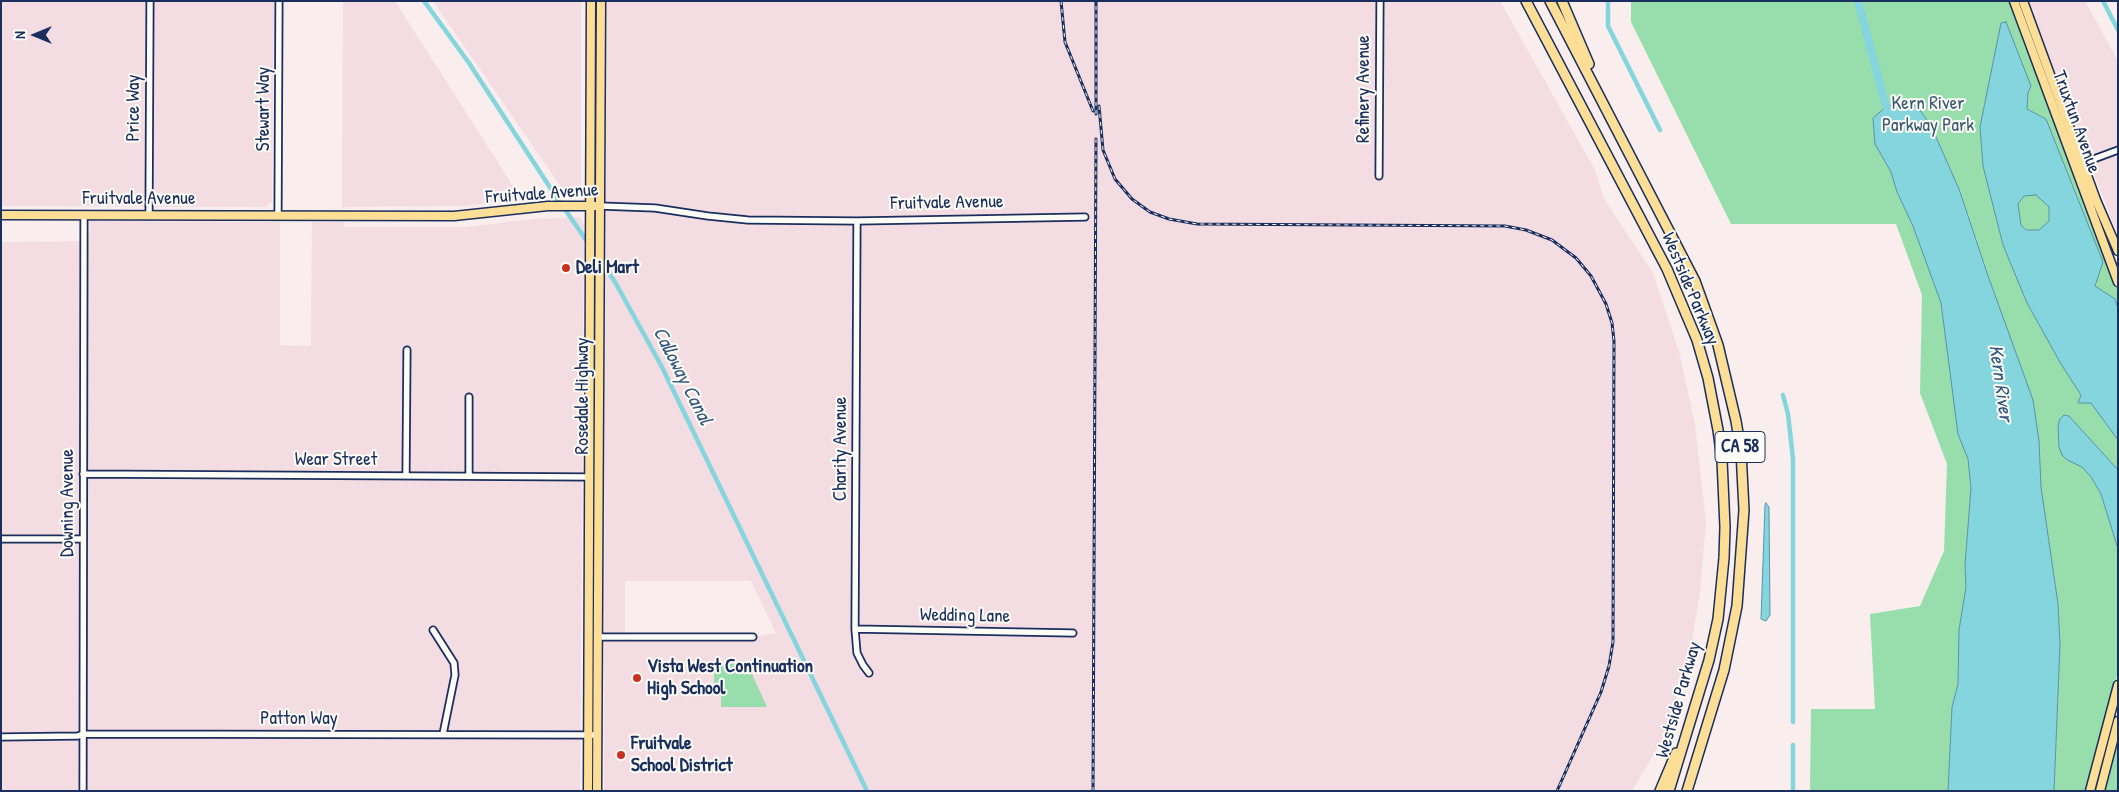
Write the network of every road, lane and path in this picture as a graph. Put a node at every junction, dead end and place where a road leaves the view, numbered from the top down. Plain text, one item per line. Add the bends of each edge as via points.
1 (150, 1) edge
2 (279, 1) edge
3 (591, 1) edge
4 (601, 1) edge
5 (1380, 1) edge
6 (1526, 1) edge
7 (1550, 1) edge
8 (1562, 1) edge
9 (2014, 1) edge
10 (2023, 1) edge
11 (1613, 122) junction
12 (2062, 130) junction
13 (2118, 150) edge
14 (2083, 163) junction
15 (1379, 176) dead end
16 (2084, 189) junction
17 (590, 206) junction
18 (600, 206) junction
19 (1, 215) edge
20 (84, 216) junction
21 (149, 216) junction
22 (278, 216) junction
23 (1085, 217) dead end
24 (857, 221) junction
25 (2118, 251) edge
26 (2118, 282) edge
27 (407, 350) dead end
28 (468, 397) dead end
29 (590, 410) junction
30 (599, 472) junction
31 (84, 474) junction
32 (406, 475) junction
33 (468, 475) junction
34 (589, 477) junction
35 (1, 539) edge
36 (83, 539) junction
37 (598, 540) junction
38 (589, 580) junction
39 (855, 629) junction
40 (433, 630) dead end
41 (589, 632) junction
42 (1073, 633) dead end
43 (598, 637) junction
44 (753, 637) dead end
45 (869, 672) dead end
46 (598, 685) junction
47 (2118, 685) edge
48 (1695, 706) junction
49 (2118, 721) edge
50 (83, 734) junction
51 (442, 734) junction
52 (588, 735) junction
53 (598, 735) junction
54 (1, 737) edge
55 (82, 791) edge
56 (588, 791) edge
57 (597, 791) edge
58 (1660, 791) edge
59 (1669, 791) edge
60 (1687, 791) edge
61 (2090, 791) edge
62 (2100, 791) edge

1 - 21 street, Price Way
2 - 22 street, Stewart Way
3 - 17 main road, Rosedale Highway
4 - 18 main road, Rosedale Highway
5 - 15 street, Refinery Avenue
6 - 48 highway, Westside Parkway / CA 58 via 1667,269 1708,378 1722,460 1724,558 1718,619
7 - 11 highway, Westside Parkway
8 - 11 highway
9 - 12 main road, Truxtun Avenue
10 - 14 main road, Truxtun Avenue
11 - 60 highway, Westside Parkway / CA 58 via 1679,249 1708,314 1724,365 1741,451 1744,538 1737,606 1724,670
12 - 14 main road via 2077,159
12 - 16 main road, Truxtun Avenue
13 - 14 street
14 - 16 main road
14 - 25 main road, Truxtun Avenue
16 - 26 main road, Truxtun Avenue
17 - 18 main road, Fruitvale Avenue
17 - 22 main road, Fruitvale Avenue via 554,206 454,216
17 - 29 main road, Rosedale Highway
18 - 24 street, Fruitvale Avenue via 655,208 743,220
18 - 30 main road, Rosedale Highway
19 - 20 main road, Fruitvale Avenue
20 - 21 main road, Fruitvale Avenue
20 - 31 street, Downing Avenue
21 - 22 main road, Fruitvale Avenue
23 - 24 street, Fruitvale Avenue
24 - 39 street, Charity Avenue
27 - 32 street
28 - 33 street
29 - 30 main road via 594,419 594,468
29 - 34 main road, Rosedale Highway
30 - 37 main road, Rosedale Highway
31 - 32 street, Wear Street
31 - 36 street, Downing Avenue
32 - 33 street, Wear Street
33 - 34 street, Wear Street
34 - 37 main road via 593,482 594,525
34 - 38 main road, Rosedale Highway
35 - 36 street
36 - 50 street, Downing Avenue
37 - 43 main road, Rosedale Highway
38 - 41 main road, Rosedale Highway
38 - 43 main road via 593,590 593,630
39 - 42 street, Wedding Lane
39 - 45 street, Charity Avenue via 857,653
40 - 51 street via 454,663 454,688
41 - 46 main road via 593,644 593,678
41 - 52 main road, Rosedale Highway
43 - 44 street
43 - 46 main road, Rosedale Highway
46 - 53 main road, Rosedale Highway
47 - 61 main road
48 - 58 highway
48 - 59 highway, Westside Parkway / CA 58
49 - 62 main road
50 - 51 street, Patton Way
50 - 54 street, Patton Way
50 - 55 street, Downing Avenue
51 - 52 street, Patton Way
52 - 53 street, Patton Way
52 - 56 main road, Rosedale Highway
53 - 57 main road, Rosedale Highway

